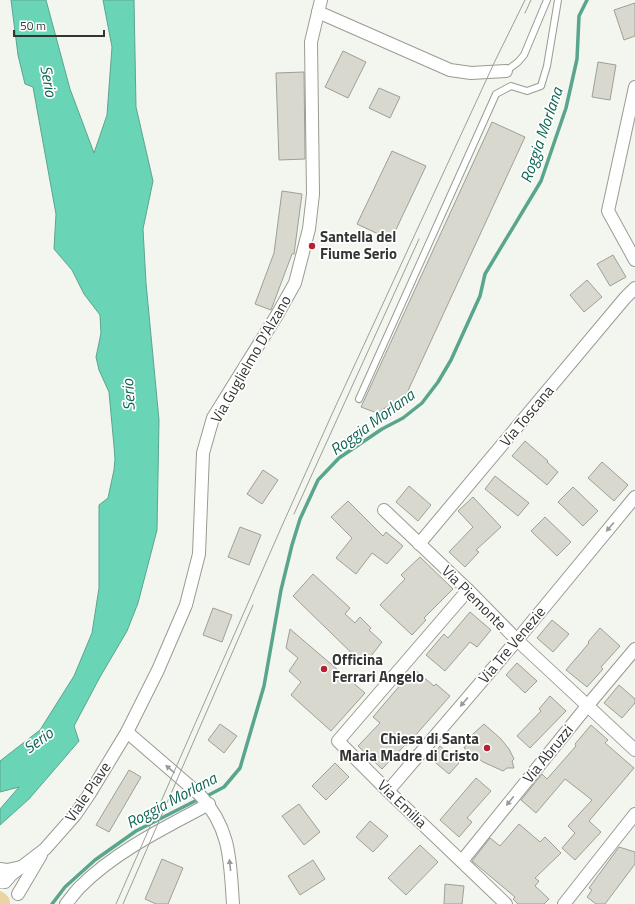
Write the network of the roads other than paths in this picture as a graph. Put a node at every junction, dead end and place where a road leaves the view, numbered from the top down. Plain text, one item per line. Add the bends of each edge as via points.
1 (321, 0) edge
2 (547, 0) edge
3 (558, 0) edge
4 (318, 12) junction
5 (506, 71) joint
6 (635, 87) edge
7 (635, 260) edge
8 (635, 288) edge
9 (359, 398) dead end
10 (635, 497) edge
11 (384, 510) dead end
12 (420, 544) junction
13 (468, 590) junction
14 (517, 640) junction
15 (635, 649) edge
16 (588, 705) junction
17 (127, 732) junction
18 (635, 750) edge
19 (388, 791) junction
20 (209, 804) junction
21 (635, 814) edge
22 (45, 849) junction
23 (462, 861) junction
24 (2, 878) edge
25 (19, 899) edge
26 (66, 904) edge
27 (233, 904) edge
28 (506, 904) edge
29 (564, 904) edge

1 - 4 street, Via Guglielmo D'Alzano
2 - 5 lane via 524,55
3 - 9 lane via 547,66 541,86 527,91 511,86 496,94
4 - 5 street via 450,70 471,73
4 - 17 street, Via Guglielmo D'Alzano via 311,42 313,194 309,229 295,283 213,418 203,453 199,554 186,605
6 - 7 street via 608,212
8 - 12 street, Via Toscana
10 -> 14 street, Via Tre Venezie
11 - 12 street, Via Piemonte
12 - 13 street, Via Piemonte
13 - 14 street, Via Piemonte
13 - 19 street, Via Emilia via 338,741
14 - 16 street, Via Piemonte
14 -> 19 street, Via Tre Venezie
15 - 16 street, Via Abruzzi
16 - 18 street, Via Piemonte
16 -> 23 street, Via Abruzzi
20 -> 17 street
17 - 22 street, Viale Piave via 86,800
19 - 23 street, Via Emilia
20 - 26 street via 144,839 110,862 78,889
27 -> 20 street via 228,851 222,828
21 - 29 street
22 - 24 street, Viale Piave via 22,866 6,870
22 - 25 street, Viale Piave
23 - 28 street, Via Emilia
24 - 25 street via 12,886

